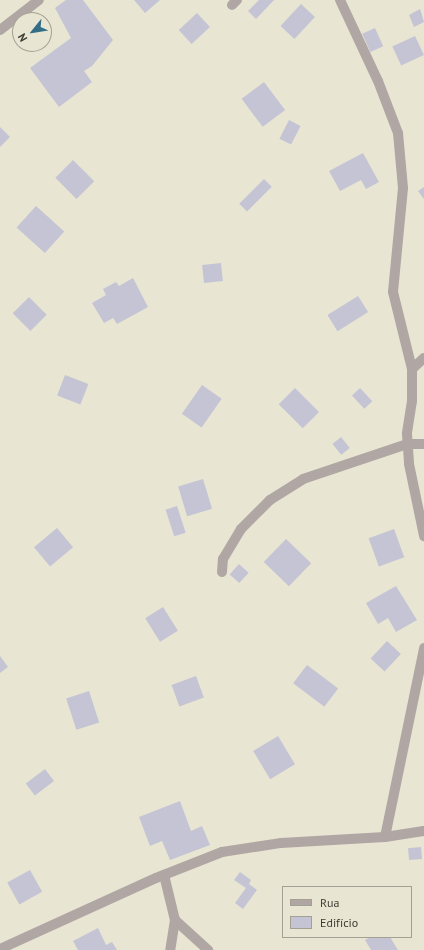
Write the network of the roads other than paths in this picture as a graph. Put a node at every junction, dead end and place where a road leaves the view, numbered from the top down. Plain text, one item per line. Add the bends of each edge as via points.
1 (39, 0) edge
2 (340, 0) edge
3 (0, 30) edge
4 (424, 358) edge
5 (412, 369) junction
6 (407, 444) junction
7 (424, 444) edge
8 (424, 536) edge
9 (222, 572) dead end
10 (424, 648) edge
11 (423, 668) edge
12 (424, 831) edge
13 (385, 837) junction
14 (164, 875) junction
15 (175, 920) junction
16 (0, 949) edge
17 (170, 950) edge
18 (208, 950) edge

1 - 3 street
2 - 5 street via 378,81 398,132 403,188 393,292
4 - 5 street
5 - 6 street via 412,401
6 - 7 street
6 - 8 street
6 - 9 street via 303,479 270,500 241,529 223,558
10 - 11 street
11 - 13 street
12 - 13 street
13 - 14 street via 281,843 222,852
14 - 15 street
14 - 16 street
15 - 17 street
15 - 18 street

